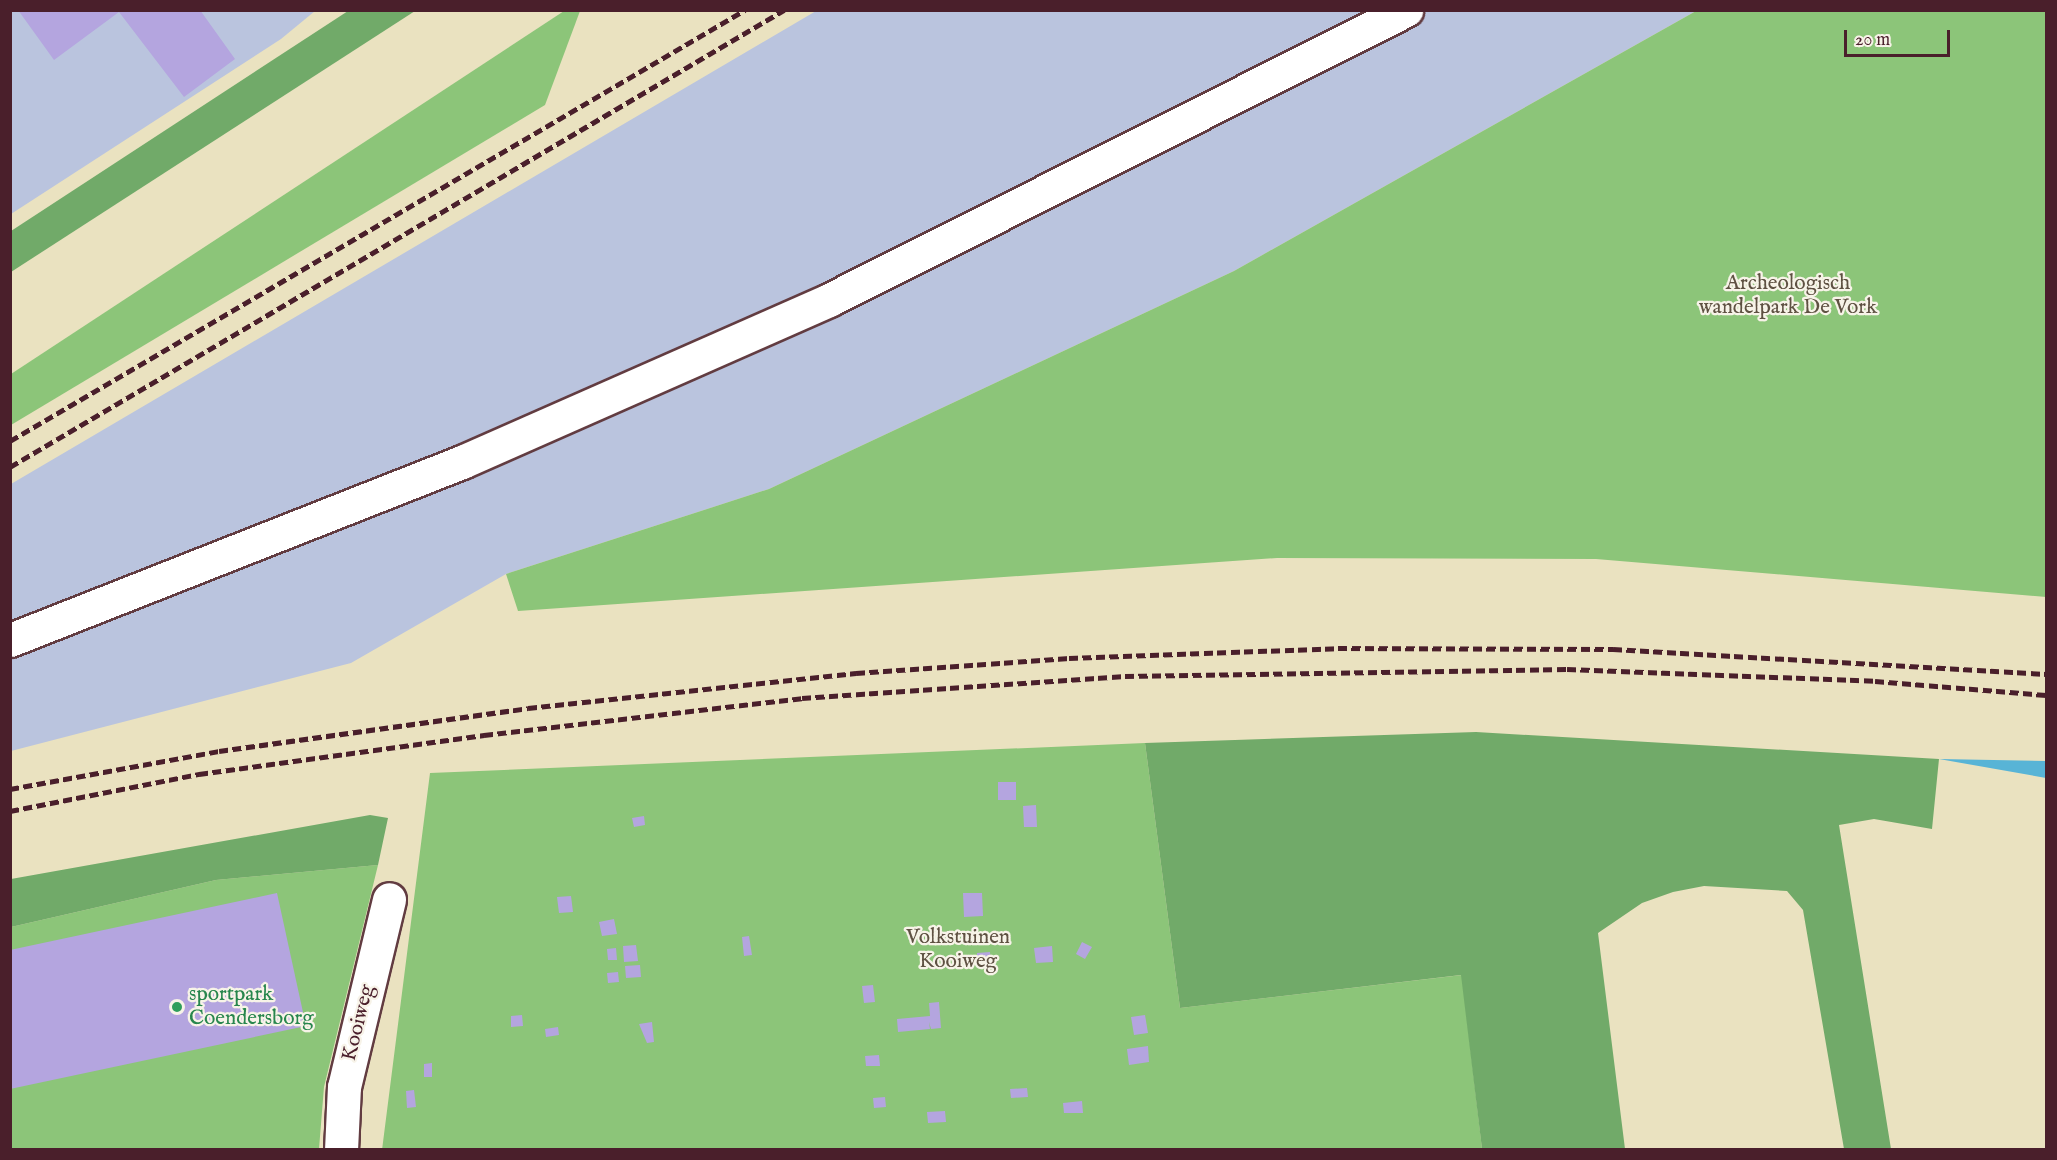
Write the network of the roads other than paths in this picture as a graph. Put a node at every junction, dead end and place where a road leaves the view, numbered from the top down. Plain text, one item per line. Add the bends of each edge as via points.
1 (1406, 10) edge
2 (10, 639) edge
3 (389, 899) dead end
4 (341, 1149) edge

1 - 2 street via 829,300 462,462
3 - 4 street, Kooiweg via 344,1088

